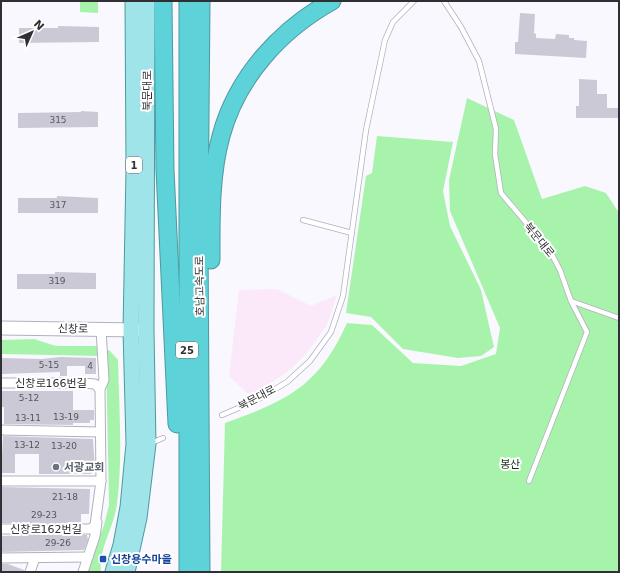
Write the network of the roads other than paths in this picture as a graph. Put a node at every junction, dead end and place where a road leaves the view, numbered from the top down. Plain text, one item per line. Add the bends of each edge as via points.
1 (133, 1) edge
2 (147, 1) edge
3 (163, 1) edge
4 (188, 1) edge
5 (201, 1) edge
6 (332, 1) edge
7 (414, 1) edge
8 (444, 1) edge
9 (303, 220) dead end
10 (352, 233) junction
11 (571, 301) junction
12 (619, 318) edge
13 (1, 328) edge
14 (101, 329) junction
15 (138, 330) junction
16 (1, 383) edge
17 (100, 388) junction
18 (202, 408) junction
19 (222, 415) dead end
20 (1, 430) edge
21 (100, 432) junction
22 (163, 438) dead end
23 (141, 444) junction
24 (1, 481) edge
25 (101, 481) junction
26 (529, 481) dead end
27 (188, 509) junction
28 (1, 529) edge
29 (94, 529) junction
30 (88, 557) junction
31 (1, 558) edge
32 (34, 558) junction
33 (30, 572) edge
34 (83, 572) edge
35 (113, 572) edge
36 (126, 572) edge
37 (188, 572) edge
38 (201, 572) edge

1 - 15 main road, 북문대로 / 1
2 - 15 main road, 북문대로 / 1
3 - 27 highway via 165,170 179,452
4 - 27 highway, 호남고속도로 / 25
5 - 18 highway, 호남고속도로 / 25
6 - 18 highway via 296,24 262,58 231,107 221,136 213,198 211,350
7 - 10 lane, 북문대로 via 398,15 388,30 366,130
8 - 11 lane, 북문대로 via 479,60 496,129 495,154 501,193 550,251
9 - 10 lane
10 - 19 lane, 북문대로 via 343,296 331,332 322,345 287,382 257,400
11 - 12 lane
11 - 26 lane, 북문대로 via 587,332
13 - 14 main road, 신창로
14 - 15 main road, 신창로
14 - 17 street via 104,380
15 - 23 main road, 북문대로 / 1
16 - 17 street, 신창로166번길 via 82,383 94,384
17 - 21 street
18 - 38 highway, 호남고속도로 / 25
20 - 21 street
21 - 25 street
22 - 23 lane
23 - 35 main road, 북문대로 / 1 via 121,545
23 - 36 main road, 북문대로 / 1 via 139,518
24 - 25 street
25 - 29 street
27 - 37 highway, 호남고속도로 / 25
28 - 29 street, 신창로162번길
29 - 30 street
30 - 32 street
30 - 34 street
31 - 32 street
32 - 33 street

